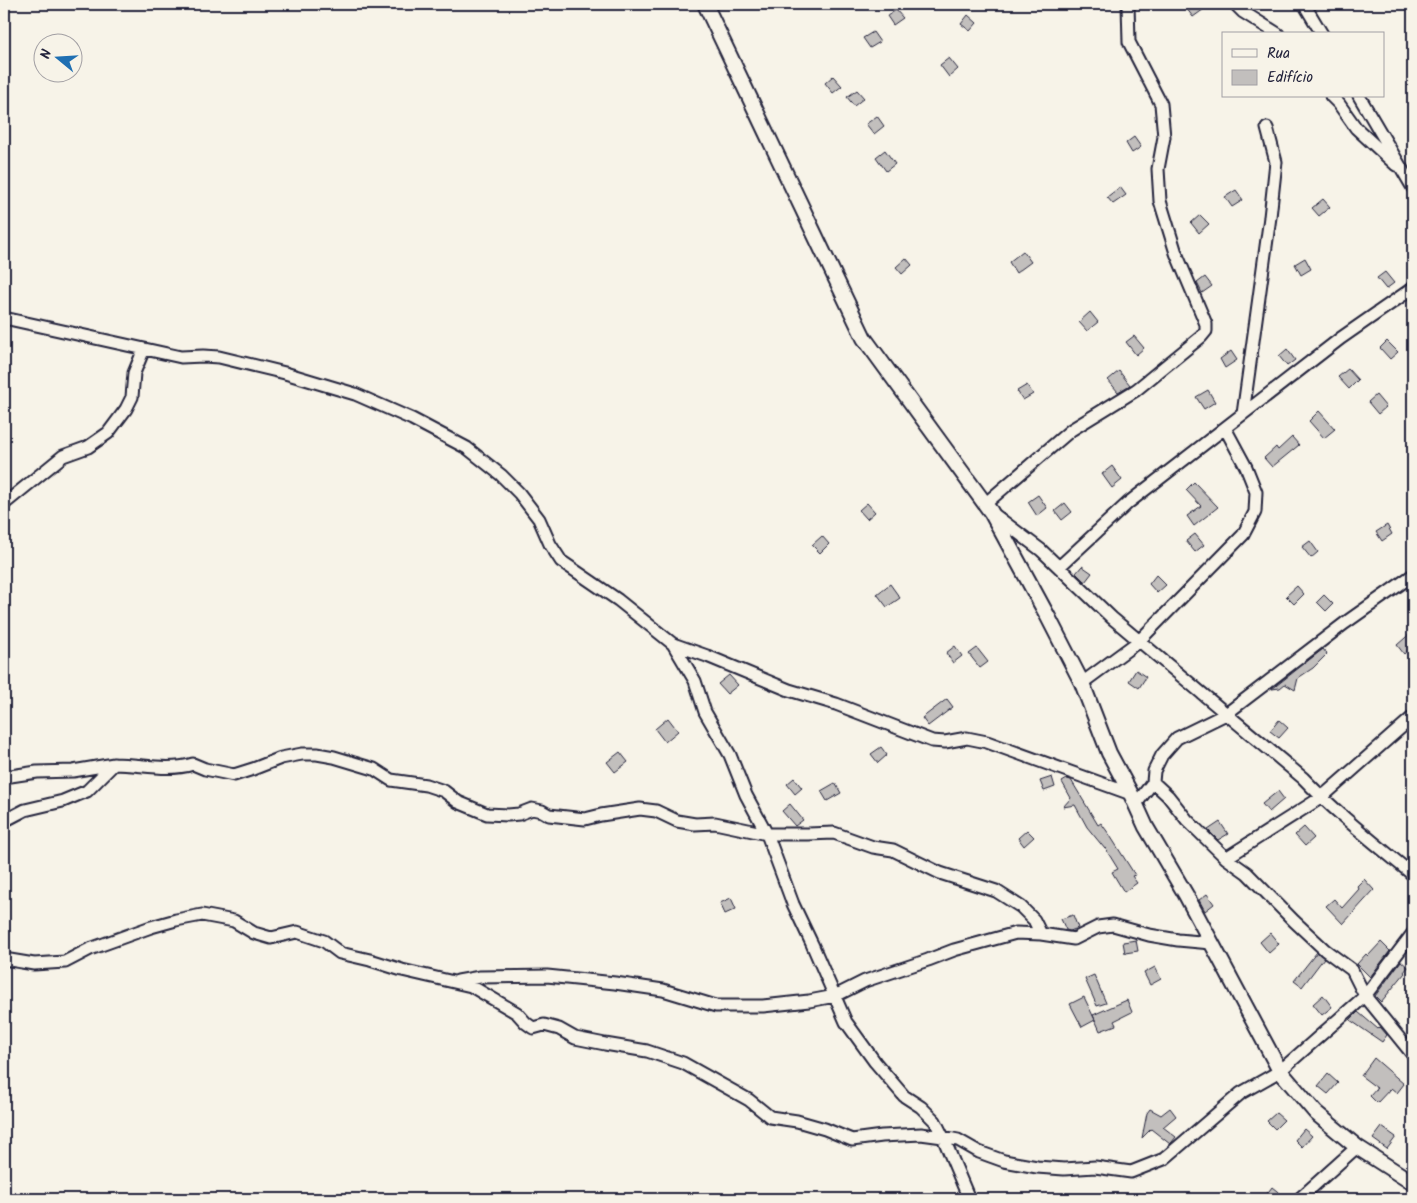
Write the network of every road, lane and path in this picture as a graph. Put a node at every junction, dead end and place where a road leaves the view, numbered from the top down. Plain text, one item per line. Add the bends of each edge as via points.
1 (705, 4) edge
2 (1128, 4) edge
3 (1235, 4) edge
4 (1306, 5) edge
5 (1275, 32) edge
6 (1321, 32) edge
7 (1333, 98) edge
8 (1360, 98) edge
9 (1267, 128) dead end
10 (1404, 173) junction
11 (1413, 188) edge
12 (1413, 288) edge
13 (4, 318) edge
14 (144, 349) junction
15 (1243, 414) junction
16 (1225, 428) junction
17 (4, 504) edge
18 (988, 508) junction
19 (1059, 567) junction
20 (1413, 575) edge
21 (1139, 641) junction
22 (673, 644) junction
23 (1082, 683) junction
24 (1226, 714) junction
25 (1413, 717) edge
26 (114, 764) junction
27 (4, 777) edge
28 (1153, 782) junction
29 (1322, 797) junction
30 (1133, 799) junction
31 (4, 821) edge
32 (767, 834) junction
33 (1226, 858) junction
34 (1413, 875) edge
35 (1413, 933) edge
36 (1041, 934) junction
37 (1211, 943) junction
38 (4, 959) edge
39 (450, 982) junction
40 (835, 996) junction
41 (1365, 996) junction
42 (1413, 1055) edge
43 (1280, 1071) junction
44 (944, 1136) junction
45 (1357, 1147) junction
46 (1413, 1184) edge
47 (969, 1199) edge
48 (1298, 1199) edge

1 - 18 street via 864,338
2 - 18 street via 1129,42 1161,104 1164,137 1158,169 1160,201 1206,331 1136,390 1071,430
3 - 5 street
4 - 6 street
7 - 10 street via 1356,128
8 - 10 street
9 - 15 street via 1276,162
10 - 11 street
12 - 15 street via 1341,338
13 - 14 street
14 - 17 street via 134,373 132,397 108,433 88,447 63,456
14 - 22 street via 181,357 219,357 355,394 467,448 519,493 539,519 561,561 618,600
15 - 16 street
16 - 19 street via 1128,503
16 - 21 street via 1256,492 1255,512 1243,535
18 - 19 street
18 - 23 street
19 - 21 street
20 - 24 street
21 - 23 street
21 - 24 street
22 - 30 street via 932,741 967,738 987,742
22 - 32 street via 695,681 705,712 730,755
23 - 30 street via 1109,753
24 - 28 street via 1178,738 1162,755 1154,771
24 - 29 street
25 - 29 street
26 - 27 street
26 - 31 street via 87,791 63,801 25,810
26 - 32 street via 169,768 193,764 205,770 234,775 281,758 316,754 334,756 374,770 391,780 444,791 458,802 488,814 519,814 532,809 549,815 584,819 648,810 677,821 715,823
28 - 30 street
28 - 33 street
29 - 33 street
29 - 34 street
30 - 37 street
32 - 36 street via 834,833 873,847 893,850 940,873 996,891 1021,907 1034,920
32 - 40 street via 793,904
33 - 41 street via 1247,873 1325,950 1352,970
35 - 41 street
36 - 37 street via 1074,939 1098,927 1113,925 1150,935
36 - 40 street via 1016,933 954,950
37 - 43 street
38 - 39 street via 34,964 65,962 151,927 202,916 234,921 271,938 297,932 324,941 340,953
39 - 40 street via 480,977 547,976 664,990 716,1006 763,1006
39 - 44 street via 471,986 517,1013 533,1028 544,1025 575,1038 646,1051 683,1063 749,1100 770,1117 797,1121 852,1140 921,1134
40 - 44 street via 846,1022 875,1062 904,1096 935,1122
41 - 42 street
41 - 43 street
43 - 44 street via 1241,1093 1164,1158 1131,1172 1095,1167 1037,1168 1004,1161
43 - 45 street via 1316,1113
44 - 47 street
45 - 46 street
45 - 48 street

